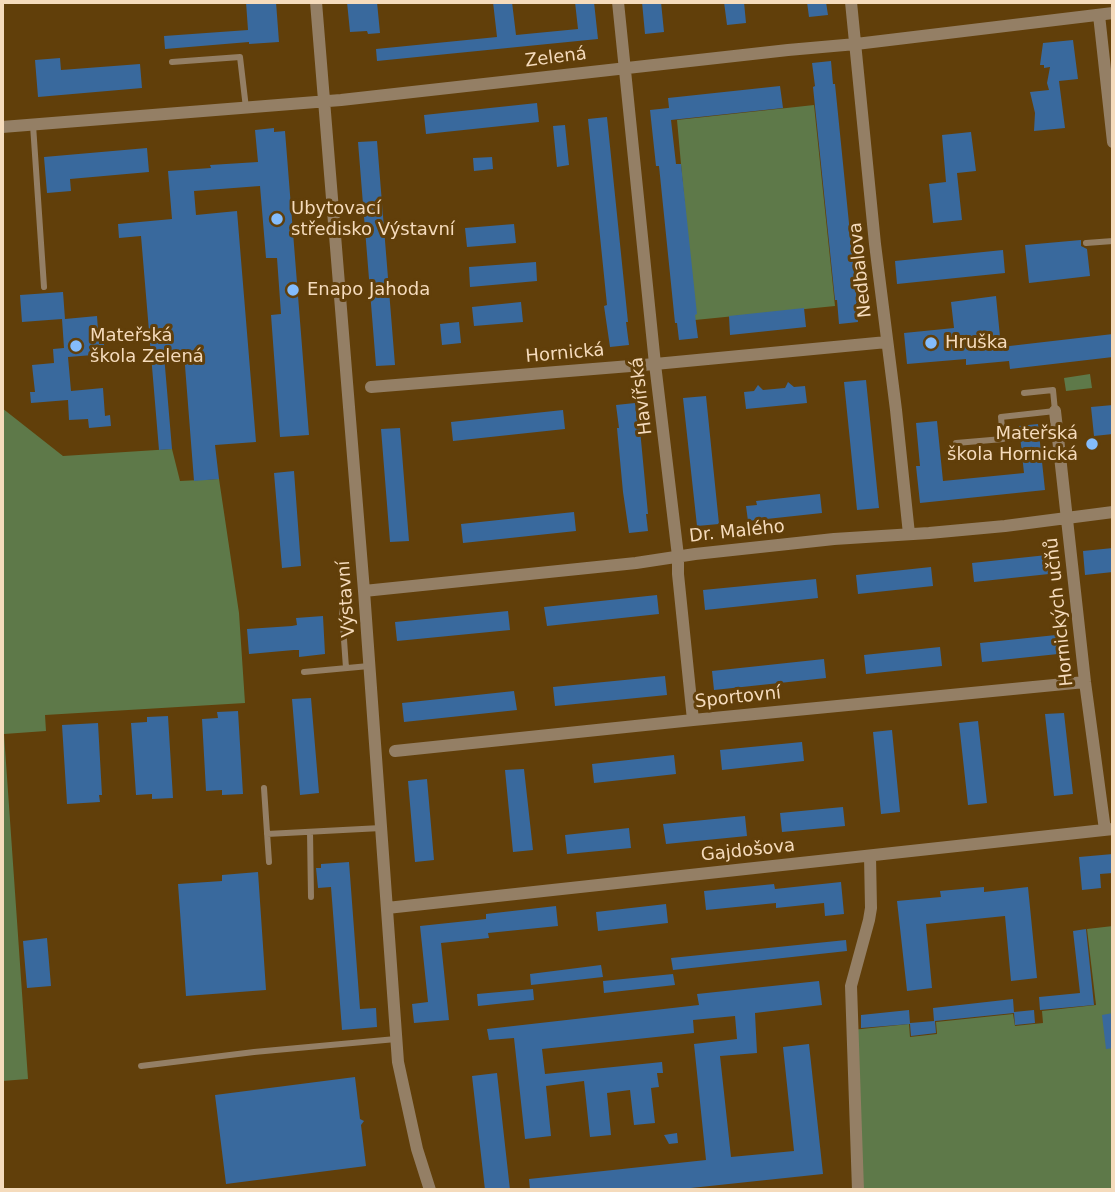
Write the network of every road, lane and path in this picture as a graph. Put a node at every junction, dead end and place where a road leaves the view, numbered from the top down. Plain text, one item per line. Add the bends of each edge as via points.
1 (316, 2) edge
2 (618, 2) edge
3 (851, 2) edge
4 (1113, 13) edge
5 (1099, 15) junction
6 (856, 44) junction
7 (172, 62) dead end
8 (626, 68) junction
9 (324, 102) junction
10 (246, 108) junction
11 (33, 124) junction
12 (2, 127) edge
13 (1113, 142) edge
14 (1113, 241) edge
15 (1086, 243) dead end
16 (44, 287) dead end
17 (887, 342) junction
18 (656, 364) junction
19 (371, 387) dead end
20 (1024, 393) dead end
21 (1055, 411) junction
22 (956, 443) dead end
23 (1113, 512) edge
24 (1067, 517) junction
25 (909, 534) junction
26 (678, 556) junction
27 (364, 591) junction
28 (342, 611) dead end
29 (369, 666) junction
30 (346, 668) junction
31 (304, 672) dead end
32 (1084, 682) junction
33 (693, 720) junction
34 (395, 751) dead end
35 (264, 788) dead end
36 (381, 828) junction
37 (1109, 830) edge
38 (310, 832) junction
39 (267, 834) junction
40 (870, 856) junction
41 (269, 862) dead end
42 (311, 897) dead end
43 (387, 908) junction
44 (396, 1039) junction
45 (141, 1066) dead end
46 (430, 1190) edge
47 (858, 1190) edge

1 - 9 street, Výstavní
2 - 8 street, Havířská
3 - 6 street, Nedbalova
4 - 5 street, Zelená
5 - 6 street, Zelená
5 - 13 street
6 - 8 street, Zelená
6 - 17 street, Nedbalova
7 - 10 lane via 240,57
8 - 9 street, Zelená
8 - 18 street, Havířská
9 - 10 street, Zelená
9 - 27 street, Výstavní
10 - 11 street, Zelená
11 - 12 street, Zelená
11 - 16 lane
14 - 15 lane
17 - 18 street, Hornická
17 - 25 street, Nedbalova
18 - 19 street, Hornická
18 - 26 street, Havířská
20 - 21 lane, Hornických učňů via 1053,390
21 - 22 lane via 1001,417 1003,439
21 - 24 street, Hornických učňů
23 - 24 street, Dr. Malého
24 - 25 street, Dr. Malého
24 - 32 street, Hornických učňů
25 - 26 street, Dr. Malého
26 - 27 street, Dr. Malého
26 - 33 street, Havířská
27 - 29 street, Výstavní
28 - 30 lane
29 - 30 lane
29 - 36 street, Výstavní
30 - 31 lane
32 - 33 street, Sportovní
32 - 37 street, Hornických učňů
33 - 34 street, Sportovní
35 - 39 lane
36 - 38 lane
36 - 43 street, Výstavní
37 - 40 street, Gajdošova
38 - 39 lane
38 - 42 lane
39 - 41 lane
40 - 43 street, Gajdošova
40 - 47 street via 869,920 851,986
43 - 44 street, Výstavní
44 - 45 lane
44 - 46 street, Výstavní via 417,1149

